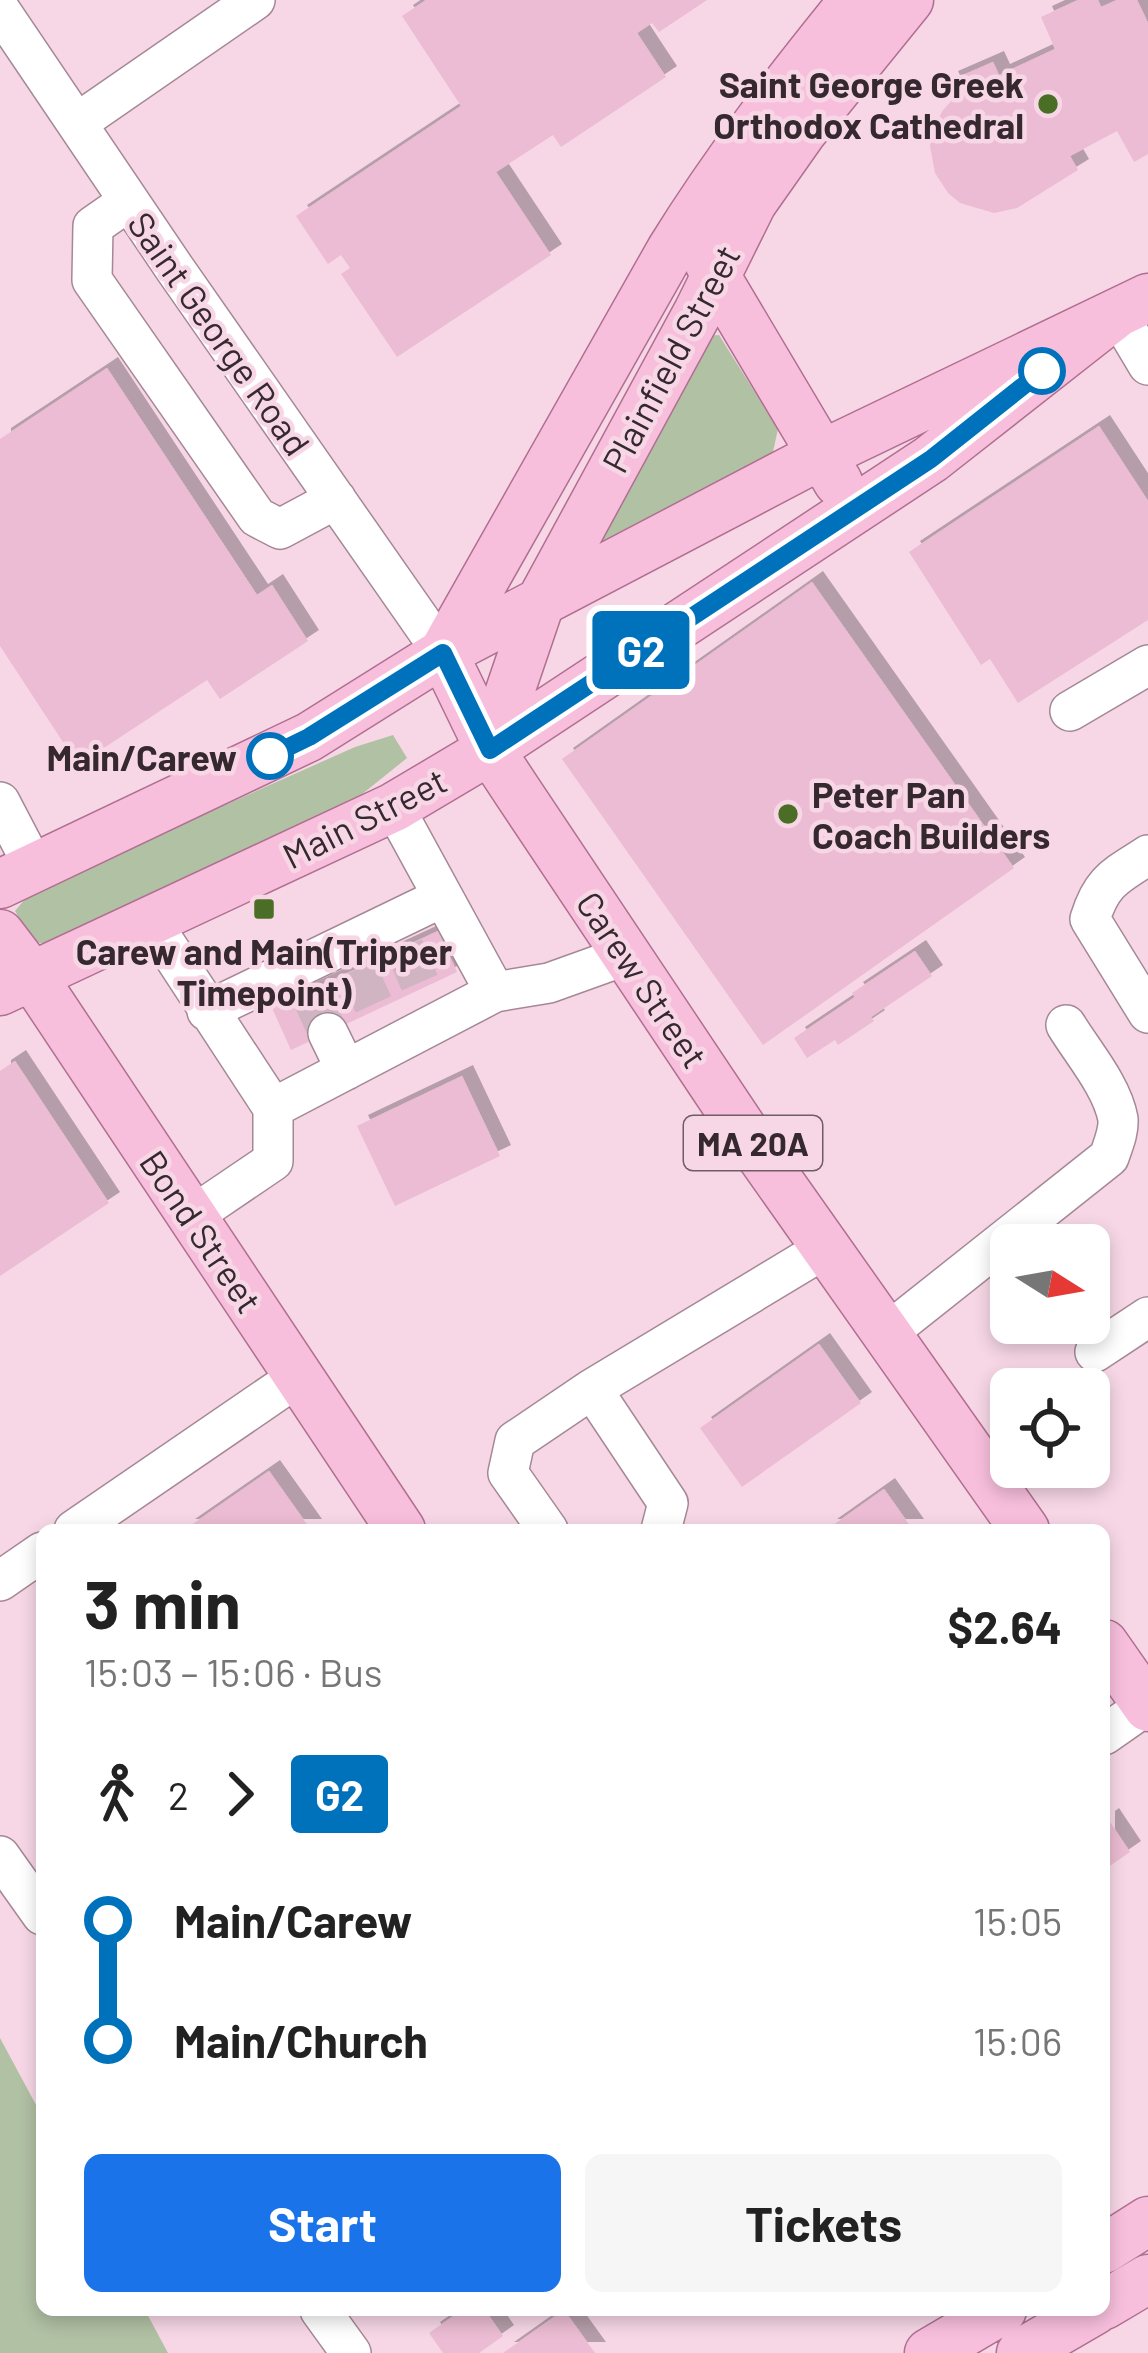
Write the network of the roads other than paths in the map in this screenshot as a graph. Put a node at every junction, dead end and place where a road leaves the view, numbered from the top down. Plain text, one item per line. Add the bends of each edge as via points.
1 (255, 0) edge
2 (854, 0) edge
3 (909, 0) edge
4 (0, 10) edge
5 (77, 123) junction
6 (129, 201) junction
7 (689, 220) junction
8 (715, 275) junction
9 (1132, 305) edge
10 (1148, 365) edge
11 (821, 454) junction
12 (336, 500) junction
13 (855, 509) junction
14 (540, 603) junction
15 (443, 653) junction
16 (1148, 665) edge
17 (1070, 711) dead end
18 (490, 750) junction
19 (0, 802) edge
20 (394, 807) junction
21 (1148, 855) edge
22 (17, 875) edge
23 (443, 897) junction
24 (150, 920) junction
25 (0, 934) edge
26 (627, 955) junction
27 (16, 984) edge
28 (495, 992) junction
29 (207, 1011) junction
30 (1148, 1013) edge
31 (1066, 1025) dead end
32 (328, 1033) tunnel mouth
33 (346, 1070) junction
34 (273, 1108) junction
35 (192, 1216) junction
36 (826, 1249) junction
37 (1148, 1317) edge
38 (886, 1334) junction
39 (1095, 1352) dead end
40 (298, 1376) junction
41 (592, 1389) junction
42 (83, 1524) edge
43 (397, 1524) edge
44 (544, 1524) edge
45 (663, 1524) edge
46 (1020, 1524) edge
47 (36, 1556) edge
48 (0, 1581) edge
49 (1110, 1653) edge
50 (1147, 1706) edge
51 (1110, 1732) edge
52 (0, 1856) edge
53 (36, 1907) edge
54 (1148, 2221) edge
55 (1110, 2245) edge
56 (1148, 2279) edge
57 (1110, 2301) edge
58 (324, 2316) edge
59 (986, 2316) edge
60 (1085, 2316) edge
61 (931, 2336) edge
62 (351, 2353) edge
63 (1021, 2353) edge

1 - 5 street
2 - 7 main road, Plainfield Street
3 - 8 main road, Plainfield Street via 776,167
4 - 5 street, Saint George Road
5 - 6 street, Saint George Road
6 - 12 street, Saint George Road
6 - 12 street via 93,226 92,280 104,298 257,517 280,529
7 - 8 main road
7 - 15 main road, Plainfield Street
8 - 11 main road
8 - 14 main road, Plainfield Street
9 - 10 street
9 - 11 main road
9 - 13 main road, Main Street
11 - 13 main road
11 - 14 main road
12 - 15 street, Saint George Road
13 - 18 main road, Main Street
14 - 15 main road
14 - 18 main road, Plainfield Street
15 - 18 main road, Carew Street / MA 20A
15 - 22 main road via 309,737
16 - 17 street
18 - 20 main road, Main Street
18 - 26 main road, Carew Street / MA 20A
19 - 22 street
20 - 23 street
20 - 24 main road, Main Street
21 - 30 street via 1106,883 1090,919
23 - 28 street
23 - 29 street via 398,934 351,957
24 - 27 main road, Main Street
24 - 29 street
25 - 27 main road, Bond Street
26 - 28 street
26 - 36 main road, Carew Street / MA 20A
27 - 35 main road, Bond Street
28 - 33 street via 431,1005 384,1028
29 - 34 street
31 - 38 street via 1118,1120 1109,1157
32 - 33 street
33 - 34 street
34 - 35 street via 274,1161
35 - 40 main road, Bond Street
36 - 38 main road, Carew Street / MA 20A
36 - 41 street
37 - 39 street
38 - 46 main road, Carew Street / MA 20A
40 - 42 street
40 - 43 main road, Bond Street
41 - 44 street via 515,1441 508,1473
41 - 45 street via 668,1503
47 - 48 street
49 - 50 main road
50 - 51 street
52 - 53 street
54 - 55 main road
56 - 57 main road
58 - 62 street
59 - 61 main road
60 - 63 main road

